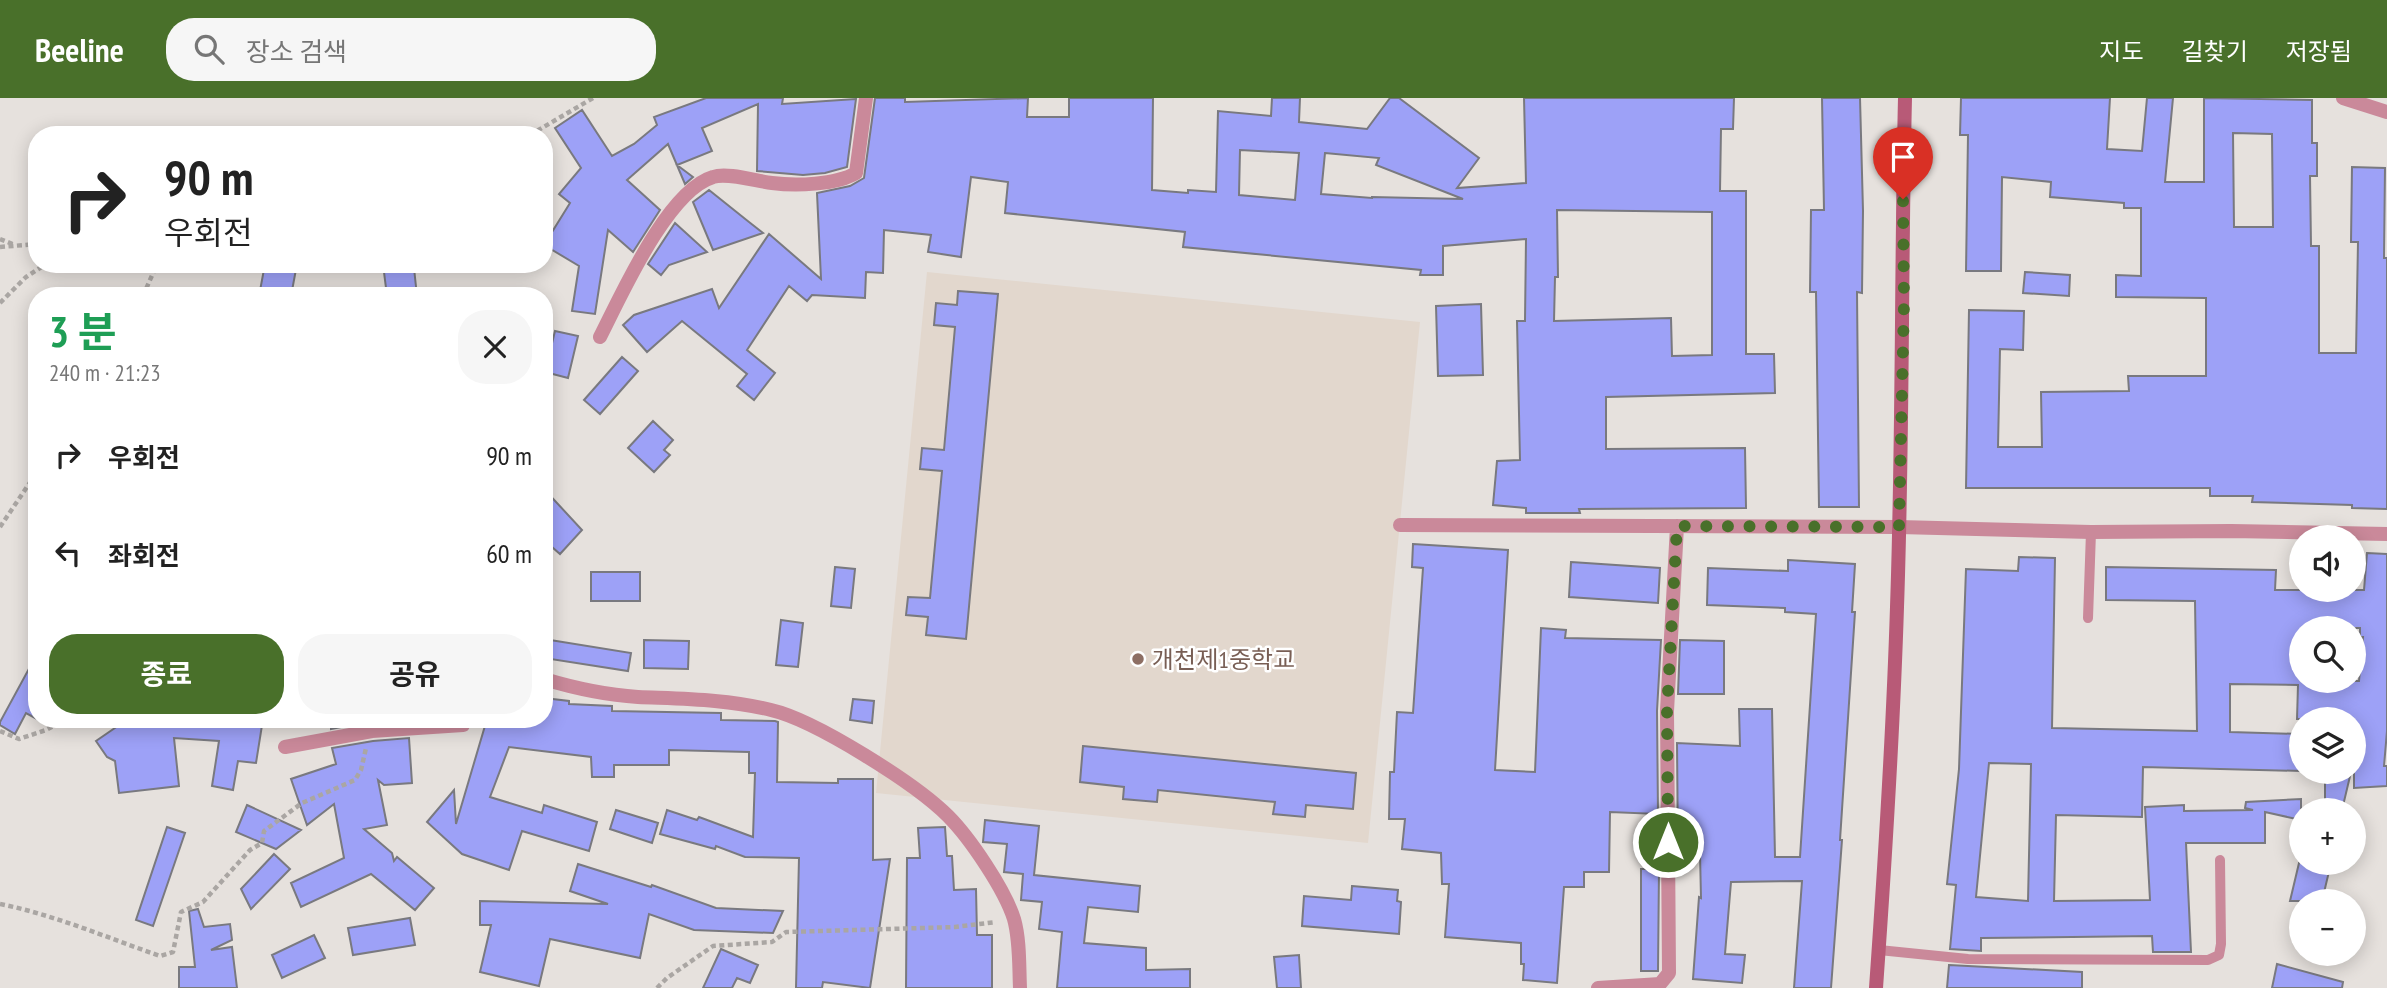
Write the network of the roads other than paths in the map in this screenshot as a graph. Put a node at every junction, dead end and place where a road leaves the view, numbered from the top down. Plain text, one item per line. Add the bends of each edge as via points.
1 (866, 98) edge
2 (1905, 98) edge
3 (2343, 98) edge
4 (2387, 111) edge
5 (600, 337) dead end
6 (1400, 525) dead end
7 (1677, 526) junction
8 (1899, 527) junction
9 (2091, 532) junction
10 (2387, 534) edge
11 (2088, 618) dead end
12 (553, 681) edge
13 (418, 728) edge
14 (285, 747) dead end
15 (2220, 860) dead end
16 (1879, 950) junction
17 (1020, 988) edge
18 (1598, 988) edge
19 (1876, 988) edge

1 - 5 street via 856,173 846,179 793,184 714,176 693,189 666,218
2 - 8 main road
3 - 4 street
6 - 7 street
7 - 8 street
7 - 18 street via 1667,711 1669,973 1660,984
8 - 9 street
8 - 16 main road
9 - 10 street
9 - 11 lane
12 - 17 street via 636,697 690,698 772,710 803,722 905,783 947,815 995,881 1014,919
13 - 14 street
15 - 16 lane via 2221,944 2219,955 2208,960 1968,959
16 - 19 main road

